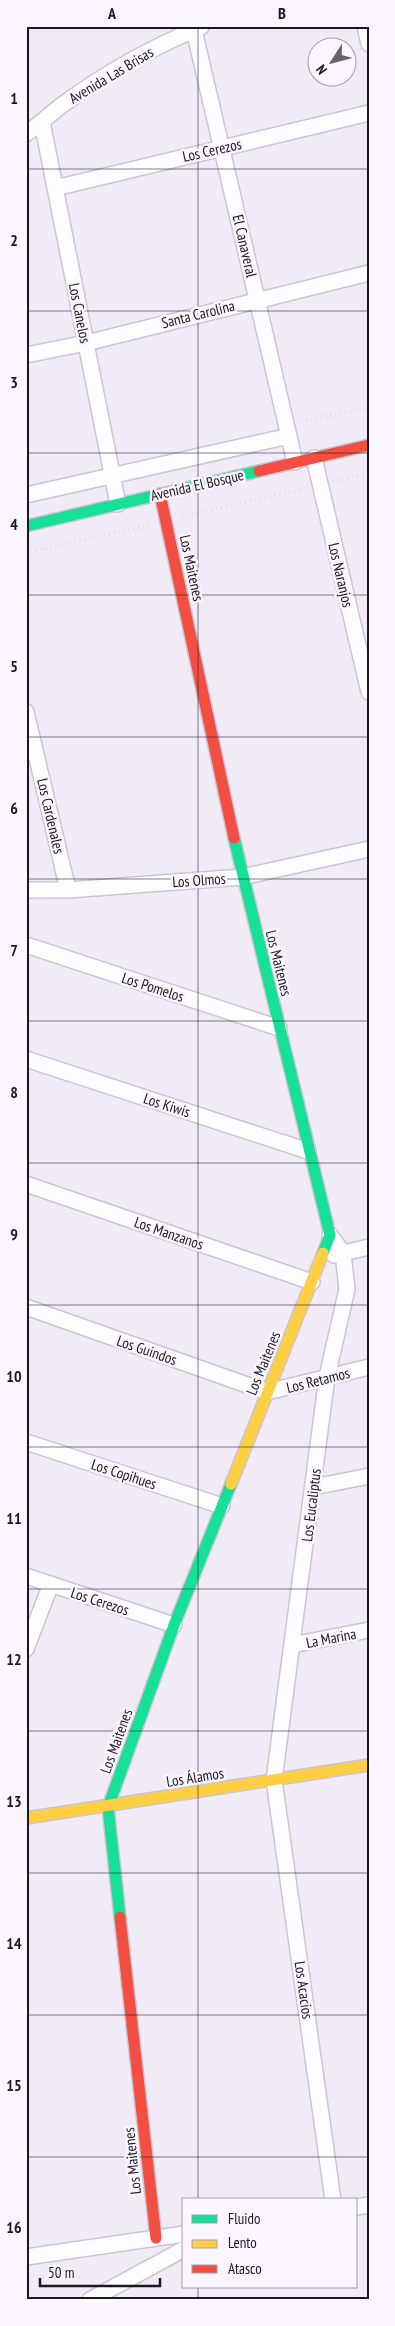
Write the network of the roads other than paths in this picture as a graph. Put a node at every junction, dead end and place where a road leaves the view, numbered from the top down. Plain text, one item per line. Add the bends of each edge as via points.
1 (365, 26) edge
2 (198, 28) edge
3 (369, 44) edge
4 (369, 113) edge
5 (42, 122) junction
6 (26, 134) edge
7 (222, 147) junction
8 (55, 188) junction
9 (369, 273) edge
10 (257, 299) junction
11 (86, 342) junction
12 (26, 355) edge
13 (289, 436) junction
14 (369, 445) edge
15 (314, 458) junction
16 (295, 462) junction
17 (112, 475) junction
18 (160, 494) junction
19 (26, 495) edge
20 (118, 504) junction
21 (26, 526) edge
22 (369, 692) edge
23 (26, 712) edge
24 (369, 849) edge
25 (242, 877) junction
26 (26, 890) edge
27 (68, 890) junction
28 (26, 945) edge
29 (280, 1028) junction
30 (26, 1059) edge
31 (308, 1151) junction
32 (26, 1184) edge
33 (330, 1235) junction
34 (369, 1247) edge
35 (343, 1253) junction
36 (320, 1259) junction
37 (312, 1282) junction
38 (26, 1307) edge
39 (369, 1367) edge
40 (327, 1377) junction
41 (267, 1392) junction
42 (26, 1442) edge
43 (369, 1476) edge
44 (314, 1487) junction
45 (222, 1506) junction
46 (26, 1576) edge
47 (51, 1584) junction
48 (174, 1625) junction
49 (369, 1630) edge
50 (292, 1645) junction
51 (26, 1649) edge
52 (369, 1766) edge
53 (274, 1780) junction
54 (108, 1807) junction
55 (26, 1818) edge
56 (334, 2198) edge
57 (182, 2234) edge
58 (156, 2238) junction
59 (182, 2250) edge
60 (26, 2257) edge
61 (91, 2300) edge

1 - 3 street
2 - 5 street, Avenida Las Brisas via 103,78 64,103
2 - 7 street, El Canaveral
4 - 7 street, Los Cerezos
5 - 6 street, Avenida Las Brisas
5 - 8 street, Los Canelos
7 - 8 street, Los Cerezos
7 - 10 street, El Canaveral
8 - 11 street, Los Canelos
9 - 10 street, Santa Carolina
10 - 11 street, Santa Carolina
10 - 13 street, El Canaveral
11 - 12 street, Santa Carolina
11 - 17 street, Los Canelos
13 - 16 street, El Canaveral
13 - 17 street, Avenida El Bosque
14 - 15 street, Avenida El Bosque
15 - 16 street, Avenida El Bosque
15 - 22 street, Los Naranjos
16 - 18 street, Avenida El Bosque
17 - 19 street, Avenida El Bosque
17 - 20 street, Los Canelos
18 - 20 street, Avenida El Bosque
18 - 25 street, Los Maitenes
20 - 21 street, Avenida El Bosque
23 - 27 street, Los Cardenales
24 - 25 street, Los Olmos
25 - 27 street, Los Olmos
25 - 29 street, Los Maitenes
26 - 27 street, Los Olmos
28 - 29 street, Los Pomelos
29 - 31 street, Los Maitenes
30 - 31 street, Los Kiwis
31 - 33 street, Los Maitenes
32 - 37 street, Los Manzanos
33 - 35 street, Los Eucaliptus
33 - 36 street, Los Maitenes
34 - 35 street
35 - 36 street
35 - 40 street, Los Eucaliptus via 347,1288
36 - 37 street, Los Maitenes
37 - 41 street, Los Maitenes
38 - 41 street, Los Guindos
39 - 40 street, Los Retamos
40 - 41 street, Los Retamos
40 - 44 street, Los Eucaliptus
41 - 45 street, Los Maitenes
42 - 45 street, Los Copihues
43 - 44 street
44 - 50 street, Los Eucaliptus
45 - 48 street, Los Maitenes
46 - 47 street, Los Cerezos
47 - 48 street, Los Cerezos
47 - 51 street
48 - 54 street, Los Maitenes
49 - 50 street, La Marina
50 - 53 street, Los Eucaliptus
52 - 53 street, Los Álamos
53 - 54 street, Los Álamos
53 - 56 street, Los Acacios
54 - 55 street, Los Álamos
54 - 58 street, Los Maitenes
57 - 58 street
58 - 60 street
59 - 61 street

